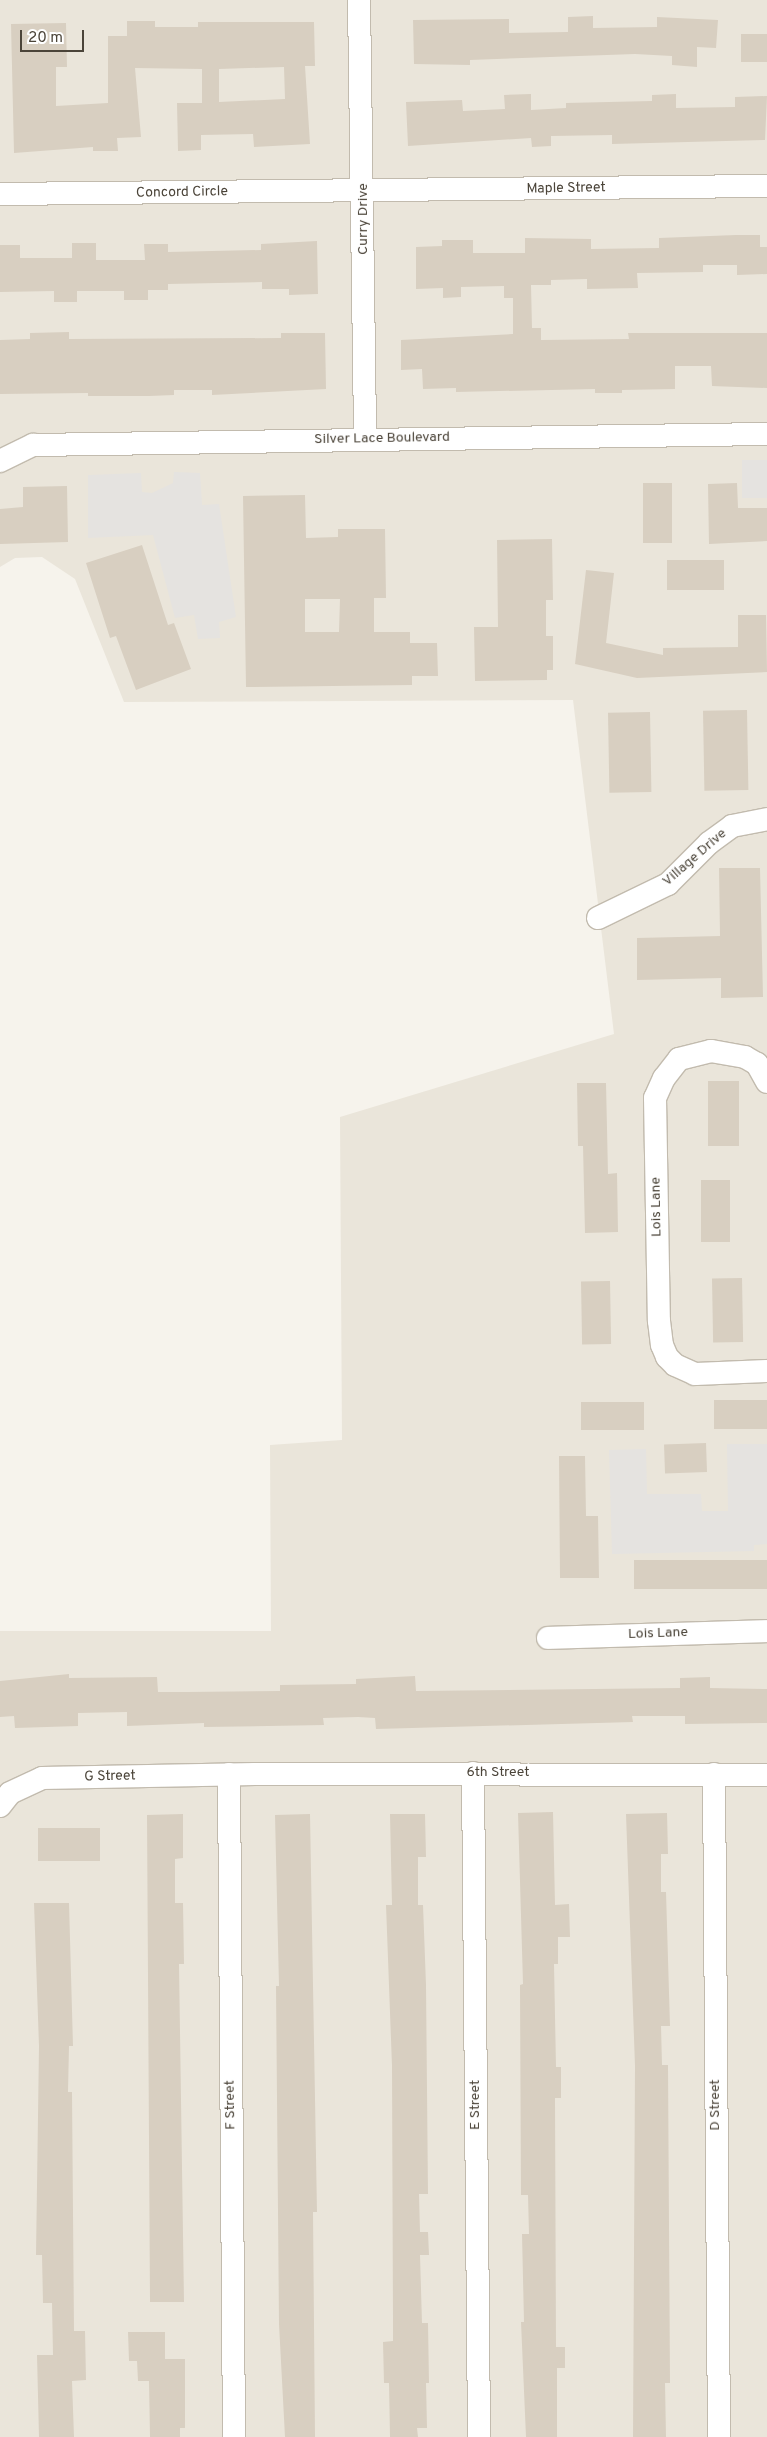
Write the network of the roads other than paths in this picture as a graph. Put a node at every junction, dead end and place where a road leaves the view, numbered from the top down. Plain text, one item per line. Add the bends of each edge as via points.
1 (359, 0) edge
2 (767, 186) edge
3 (364, 191) junction
4 (0, 194) edge
5 (767, 434) edge
6 (365, 439) junction
7 (0, 461) edge
8 (767, 819) edge
9 (598, 918) dead end
10 (767, 1082) edge
11 (767, 1371) edge
12 (767, 1631) edge
13 (548, 1638) dead end
14 (473, 1773) junction
15 (229, 1774) junction
16 (714, 1774) junction
17 (767, 1775) edge
18 (0, 1806) edge
19 (234, 2437) edge
20 (479, 2437) edge
21 (719, 2437) edge

1 - 3 street, Curry Drive
2 - 3 street, Maple Street
3 - 4 street, Concord Circle
3 - 6 street, Curry Drive
5 - 6 street, Silver Lace Boulevard
6 - 7 street, Silver Lace Boulevard via 33,446
8 - 9 street, Village Drive via 732,826 709,843 668,884
10 - 11 street, Lois Lane via 757,1064 745,1057 711,1051 679,1060 664,1078 655,1098 662,1345 675,1365 695,1374
12 - 13 street, Lois Lane
14 - 15 street, 6th Street
14 - 16 street, 6th Street
14 - 20 street, E Street
15 - 18 street, G Street via 42,1778 10,1793
15 - 19 street, F Street
16 - 17 street, 6th Street
16 - 21 street, D Street

